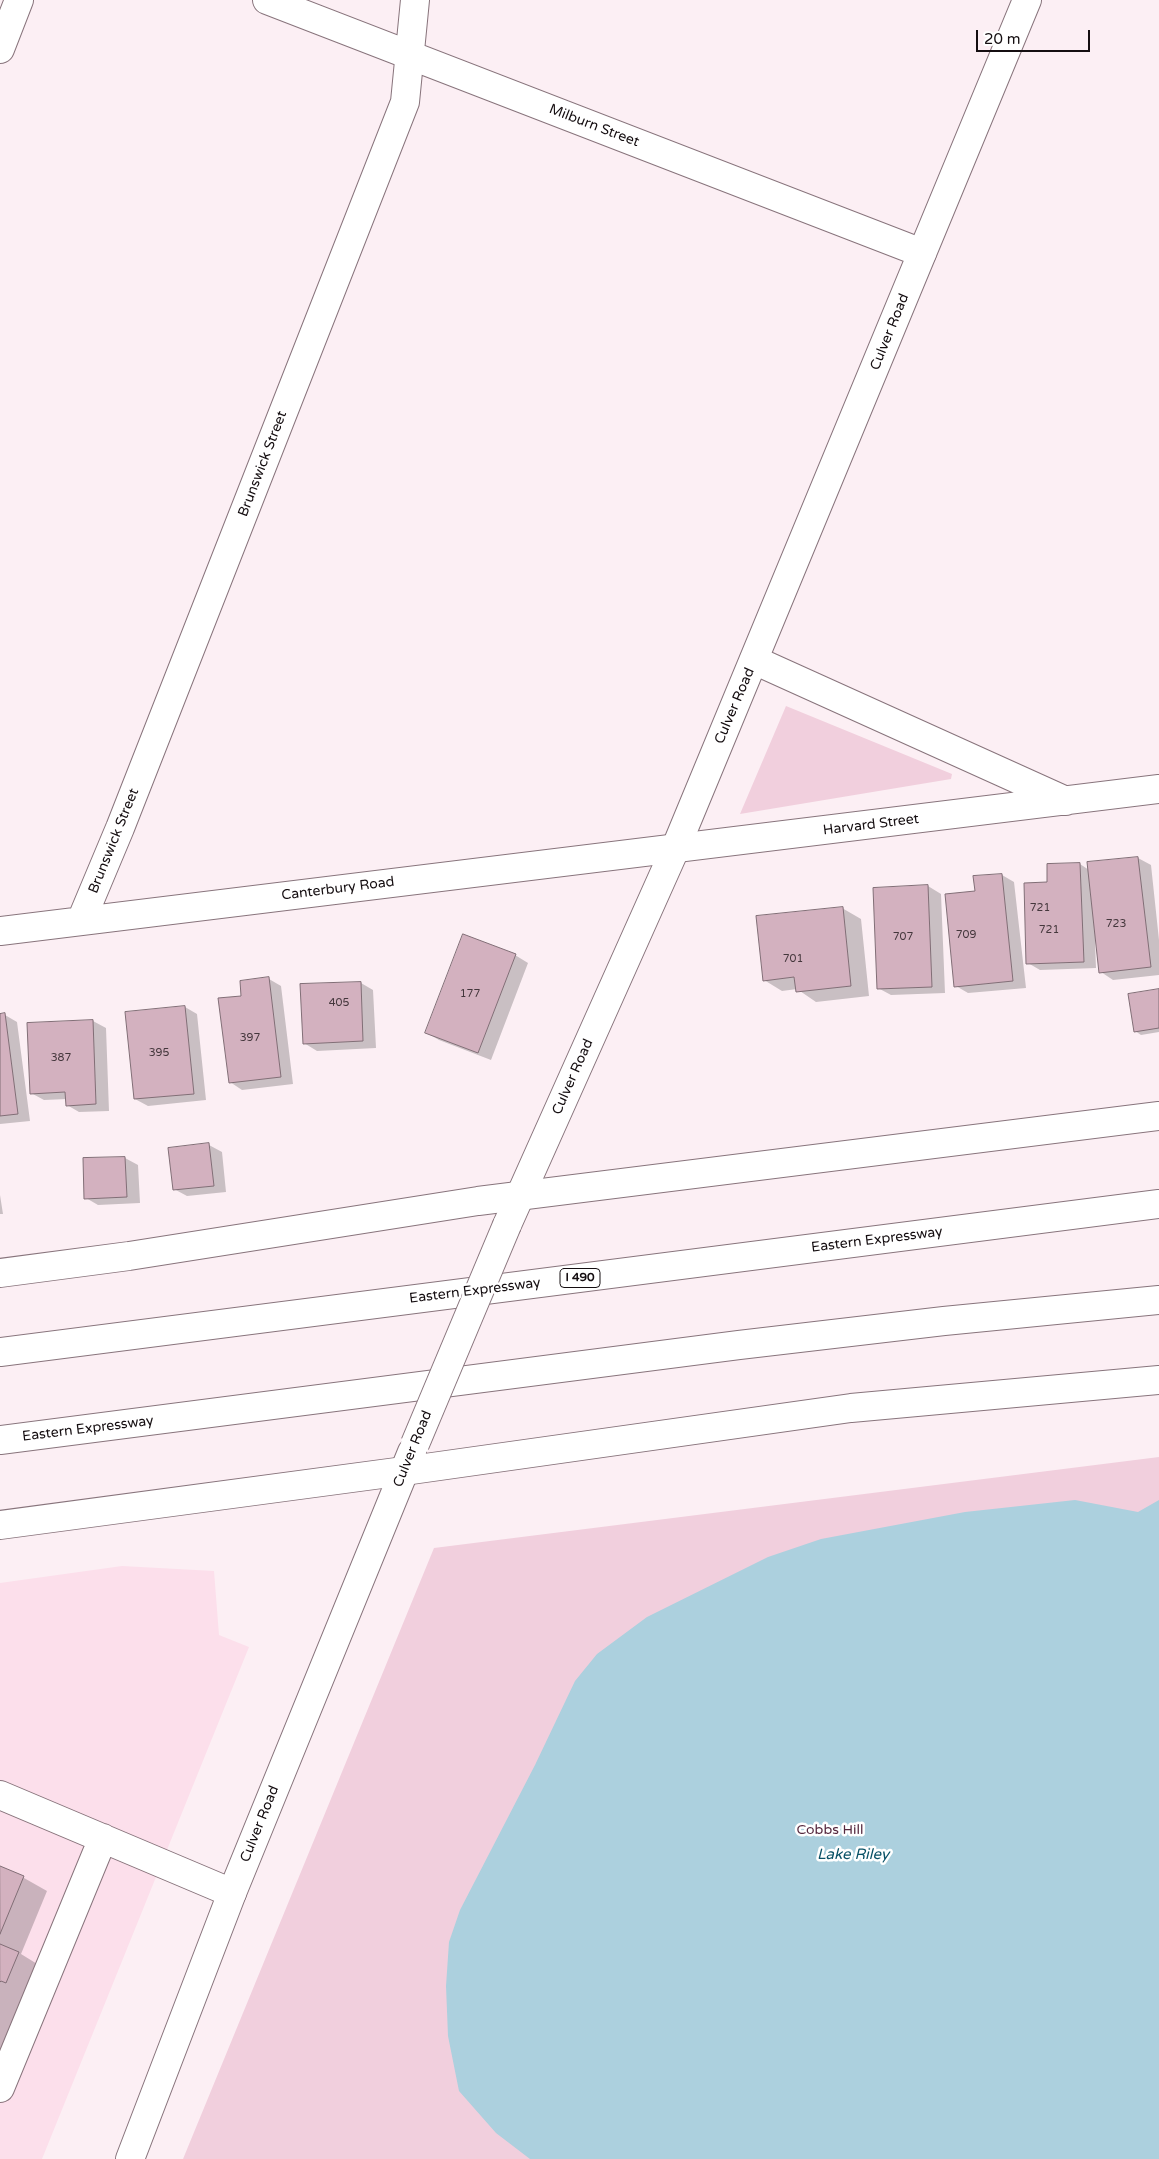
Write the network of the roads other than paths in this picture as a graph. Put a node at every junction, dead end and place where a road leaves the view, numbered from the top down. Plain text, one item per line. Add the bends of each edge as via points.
1 (19, 0) edge
2 (266, 0) edge
3 (415, 0) edge
4 (1027, 0) edge
5 (0, 49) edge
6 (410, 55) junction
7 (922, 253) junction
8 (754, 660) junction
9 (1159, 789) edge
10 (1066, 801) junction
11 (676, 847) junction
12 (81, 922) junction
13 (0, 931) edge
14 (1159, 1116) edge
15 (520, 1196) junction
16 (1159, 1204) edge
17 (0, 1273) edge
18 (1159, 1300) edge
19 (0, 1352) edge
20 (1159, 1380) edge
21 (0, 1440) edge
22 (404, 1471) junction
23 (0, 1525) edge
24 (0, 1795) edge
25 (103, 1838) junction
26 (232, 1893) junction
27 (0, 2088) edge
28 (130, 2159) edge

1 - 5 main road
2 - 6 main road, Milburn Street
3 - 6 main road, Brunswick Street
4 - 7 main road, Culver Road
6 - 7 main road, Milburn Street
6 - 12 main road, Brunswick Street via 407,97
7 - 8 main road, Culver Road
8 - 10 main road
8 - 11 main road, Culver Road
9 - 10 main road, Harvard Street
10 - 11 main road, Harvard Street
11 - 12 main road, Canterbury Road
11 - 15 main road, Culver Road
12 - 13 main road, Canterbury Road
14 - 15 main road
15 - 17 main road
15 - 22 main road, Culver Road, bridge
16 - 19 main road, Eastern Expressway / I 490
18 - 21 main road, Eastern Expressway via 739,1345
20 - 22 main road via 851,1408
22 - 23 main road
22 - 26 main road, Culver Road
24 - 25 main road
25 - 26 main road
25 - 27 main road
26 - 28 main road, Culver Road

